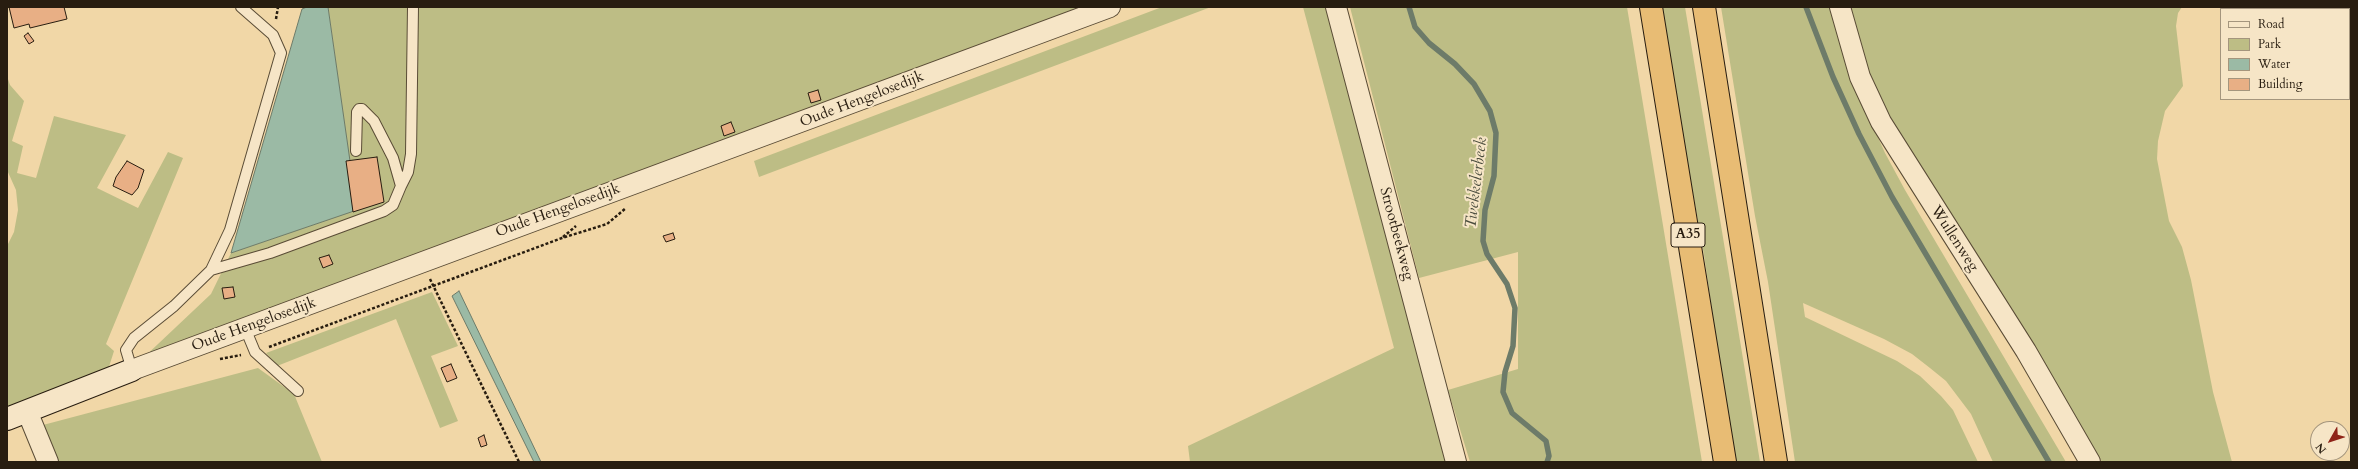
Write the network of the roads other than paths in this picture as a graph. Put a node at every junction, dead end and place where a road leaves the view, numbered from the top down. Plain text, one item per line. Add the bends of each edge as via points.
1 (241, 7) edge
2 (413, 7) edge
3 (1110, 7) edge
4 (1336, 7) edge
5 (1651, 7) edge
6 (1704, 7) edge
7 (1840, 7) edge
8 (356, 151) dead end
9 (401, 186) junction
10 (211, 270) junction
11 (245, 328) junction
12 (132, 370) junction
13 (298, 391) dead end
14 (27, 411) junction
15 (7, 419) edge
16 (48, 462) edge
17 (1456, 462) edge
18 (1725, 462) edge
19 (1776, 462) edge
20 (2090, 462) edge

1 - 10 lane via 273,35 281,53 230,230
2 - 9 lane via 411,154 408,172
3 - 11 street, Oude Hengelosedijk
4 - 17 street, Strootbeekweg
5 - 18 highway, A35
6 - 19 highway
7 - 20 street, Wullenweg via 1860,77 1881,122 2026,351
8 - 9 lane via 359,108 374,121 382,135 393,158
9 - 10 lane via 393,205 384,211 247,261
10 - 12 lane via 174,306 134,338 126,350
11 - 12 street, Oude Hengelosedijk
11 - 13 lane via 255,352
12 - 14 street, Oude Hengelosedijk
14 - 15 street, Oude Hengelosedijk
14 - 16 street

